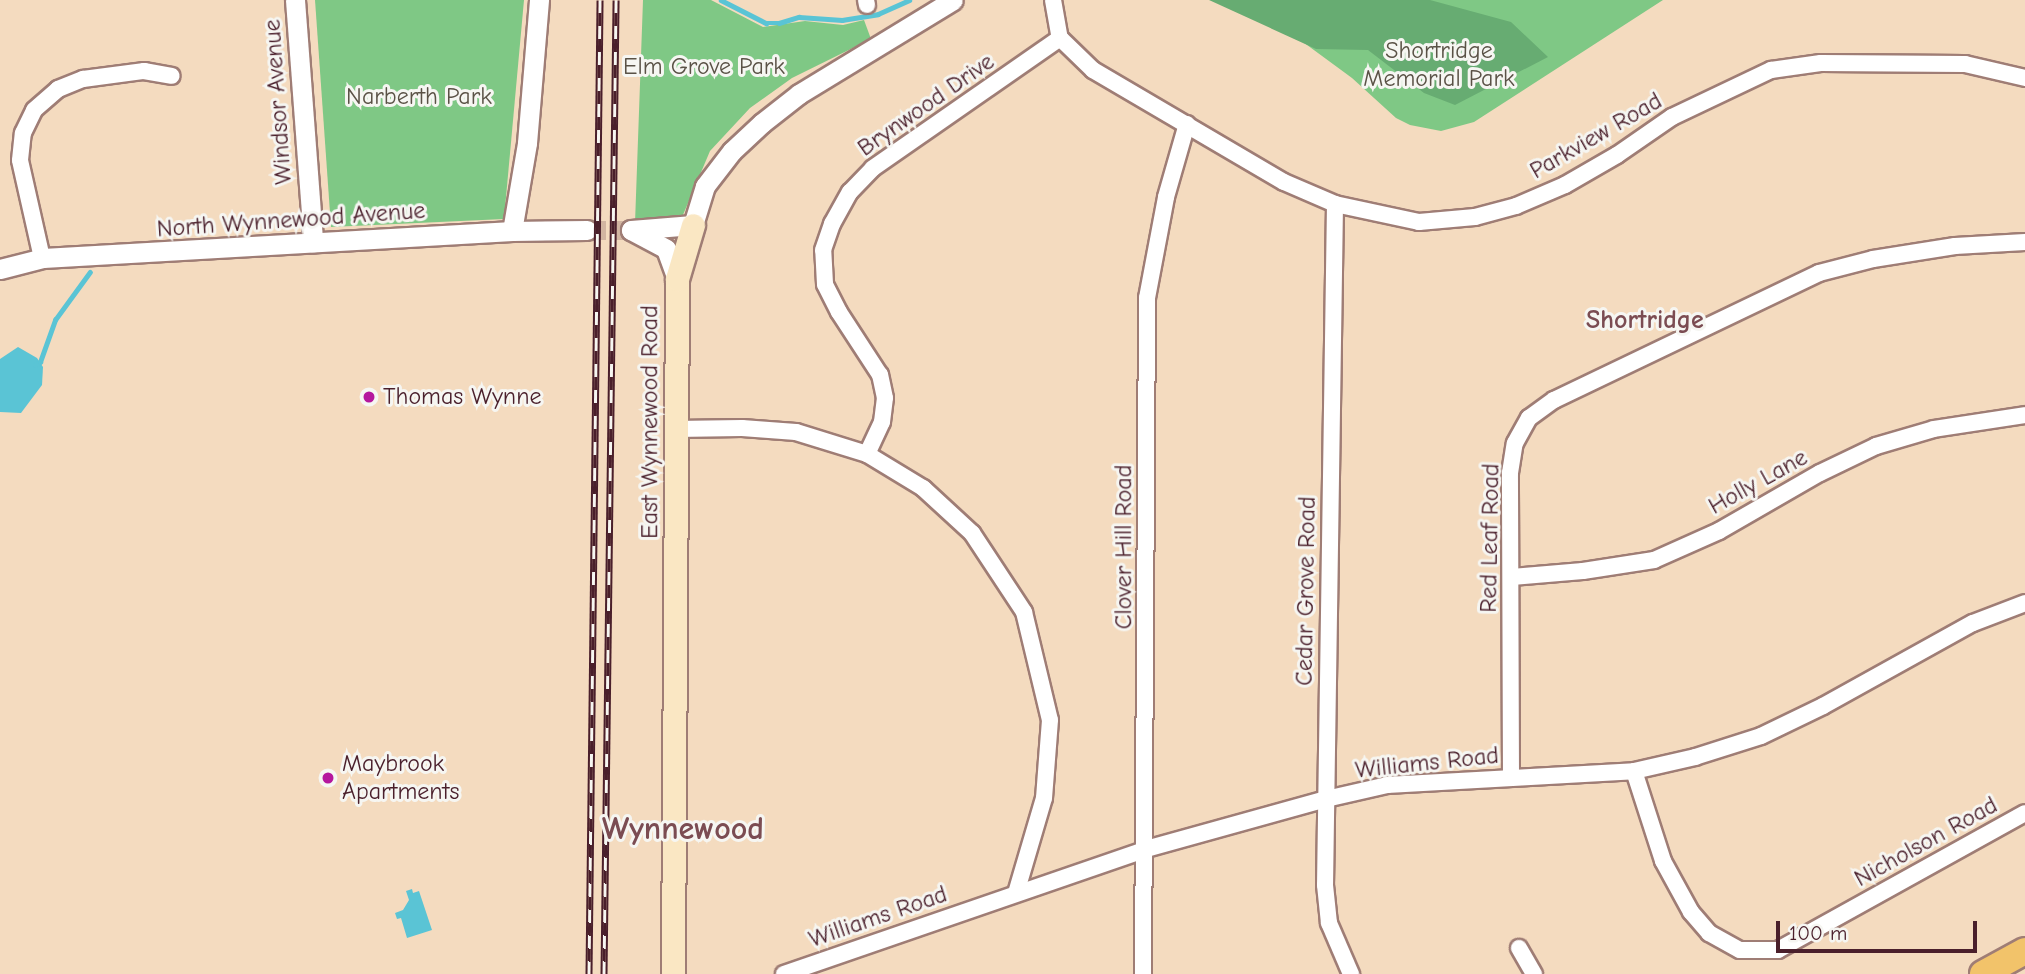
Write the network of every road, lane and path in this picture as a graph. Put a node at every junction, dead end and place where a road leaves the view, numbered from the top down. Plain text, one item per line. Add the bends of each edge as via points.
1 (295, 0) edge
2 (538, 0) edge
3 (953, 0) edge
4 (1053, 0) edge
5 (1060, 38) junction
6 (172, 76) dead end
7 (2025, 78) edge
8 (1187, 124) junction
9 (1335, 204) junction
10 (693, 225) junction
11 (587, 230) tunnel mouth
12 (512, 231) junction
13 (313, 242) junction
14 (2025, 242) edge
15 (42, 258) junction
16 (0, 269) edge
17 (677, 279) junction
18 (2025, 415) edge
19 (675, 429) junction
20 (867, 454) junction
21 (1512, 577) junction
22 (2025, 603) edge
23 (1634, 771) junction
24 (1511, 776) junction
25 (1326, 799) junction
26 (2025, 813) edge
27 (1146, 849) junction
28 (1016, 893) junction
29 (1519, 948) dead end
30 (2025, 951) edge
31 (673, 974) edge
32 (784, 974) edge
33 (1143, 974) edge
34 (1351, 974) edge
35 (1534, 974) edge
36 (1983, 974) edge

1 - 13 street, Windsor Avenue
2 - 12 street via 527,143
3 - 10 street, East Wynnewood Road via 799,94 762,123 705,186
4 - 5 street
5 - 8 street, Parkview Road via 1093,71
5 - 20 street, Brynwood Drive via 873,168 850,191 832,224 823,250 825,284 880,375 886,398 882,422
6 - 15 street via 144,71 83,79 58,89 34,110 23,133 20,160
7 - 9 street, Parkview Road via 1965,64 1821,63 1771,70 1672,117 1565,185 1516,206 1475,218 1419,222
8 - 9 street, Parkview Road via 1284,182
8 - 27 street, Clover Hill Road via 1163,208 1147,298
9 - 25 street, Cedar Grove Road
10 - 17 main road, East Wynnewood Road
10 - 17 street via 631,230 666,249
11 - 12 street, North Wynnewood Avenue
12 - 13 street, North Wynnewood Avenue
13 - 15 street, North Wynnewood Avenue
14 - 21 street, Red Leaf Road via 1955,246 1819,273 1554,400 1529,418 1515,443 1510,473
15 - 16 street, North Wynnewood Avenue
17 - 19 main road, East Wynnewood Road
18 - 21 street, Holly Lane via 1934,429 1876,446 1719,531 1654,559
19 - 20 street via 796,432
19 - 31 main road, East Wynnewood Road
20 - 28 street via 923,488 972,533 1024,612 1050,720 1044,798
21 - 24 street, Red Leaf Road
22 - 23 street, Williams Road via 1973,623 1761,736
23 - 24 street, Williams Road
23 - 26 street, Nicholson Road via 1663,861 1691,912 1722,942 1740,950 1778,950
24 - 25 street, Williams Road via 1387,785
25 - 27 street, Williams Road
25 - 34 street, Cedar Grove Road via 1329,923
27 - 28 street, Williams Road
27 - 33 street, Clover Hill Road
28 - 32 street, Williams Road
29 - 35 street
30 - 36 highway

